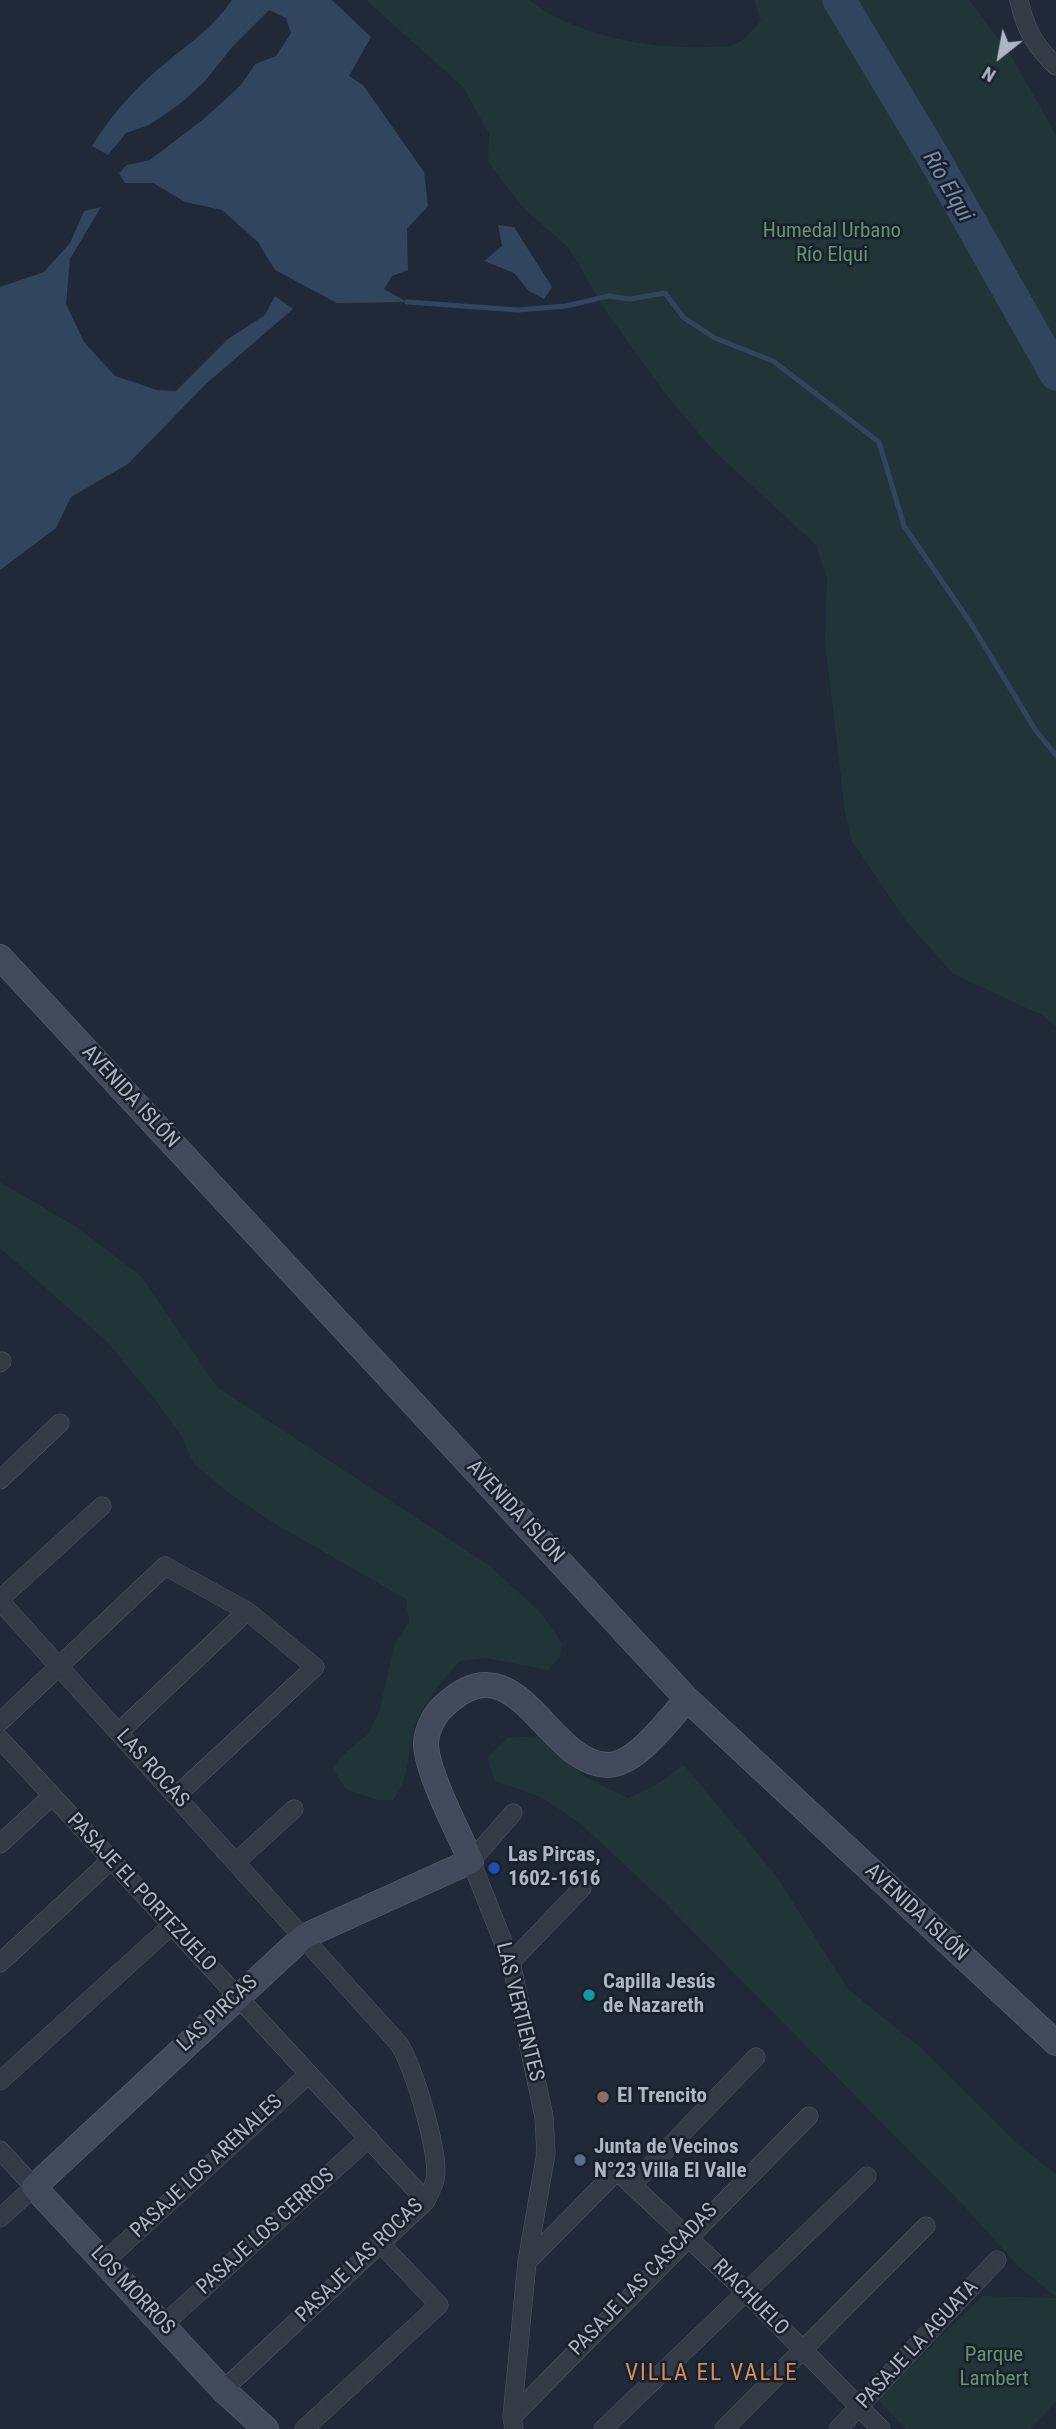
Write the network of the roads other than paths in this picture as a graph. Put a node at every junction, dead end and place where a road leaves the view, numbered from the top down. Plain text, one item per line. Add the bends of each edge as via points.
1 (1019, 0) edge
2 (1056, 66) edge
3 (0, 957) edge
4 (60, 1423) dead end
5 (0, 1480) edge
6 (102, 1506) dead end
7 (0, 1600) edge
8 (247, 1611) junction
9 (59, 1666) junction
10 (687, 1699) junction
11 (0, 1722) edge
12 (119, 1732) junction
13 (0, 1739) edge
14 (176, 1796) junction
15 (51, 1797) junction
16 (294, 1809) dead end
17 (513, 1814) dead end
18 (0, 1844) edge
19 (110, 1861) junction
20 (471, 1861) junction
21 (236, 1862) junction
22 (582, 1888) dead end
23 (171, 1926) junction
24 (303, 1937) junction
25 (511, 1962) junction
26 (0, 1964) edge
27 (237, 1996) junction
28 (1056, 2043) edge
29 (755, 2057) dead end
30 (309, 2074) junction
31 (0, 2081) edge
32 (808, 2116) dead end
33 (369, 2138) junction
34 (0, 2150) edge
35 (867, 2175) dead end
36 (632, 2185) junction
37 (34, 2187) junction
38 (426, 2201) junction
39 (0, 2218) edge
40 (926, 2226) dead end
41 (687, 2236) junction
42 (381, 2244) junction
43 (997, 2260) dead end
44 (106, 2261) junction
45 (527, 2262) junction
46 (747, 2293) junction
47 (163, 2325) junction
48 (804, 2352) junction
49 (223, 2390) junction
50 (860, 2407) junction
51 (513, 2423) edge
52 (266, 2429) edge
53 (304, 2429) edge
54 (603, 2429) edge
55 (724, 2429) edge
56 (838, 2429) edge
57 (881, 2429) edge

1 - 2 street via 1035,46
3 - 10 main road, AVENIDA ISLÓN
4 - 5 street
6 - 7 street
7 - 9 street, LAS ROCAS
8 - 9 street via 165,1566
8 - 12 street
8 - 14 street via 315,1667
9 - 11 street
9 - 12 street, LAS ROCAS
10 - 20 main road, LAS VERTIENTES via 633,1757 606,1765 571,1748 504,1688 489,1685 454,1696 430,1725 426,1742
10 - 28 main road, AVENIDA ISLÓN
12 - 14 street, LAS ROCAS
13 - 15 street, PASAJE EL PORTEZUELO
14 - 21 street, LAS ROCAS
15 - 18 street
15 - 19 street, PASAJE EL PORTEZUELO
16 - 21 street
17 - 20 street
19 - 23 street, PASAJE EL PORTEZUELO
19 - 26 street
20 - 24 main road, LAS PIRCAS
20 - 25 street, LAS VERTIENTES
21 - 24 street, LAS ROCAS
22 - 25 street
23 - 27 street, PASAJE EL PORTEZUELO
23 - 31 street
24 - 27 main road, LAS PIRCAS
24 - 38 street, PASAJE LAS ROCAS via 408,2055 430,2131 436,2179
25 - 45 street, LAS VERTIENTES via 544,2117 546,2153
27 - 30 street, PASAJE EL PORTEZUELO
27 - 37 main road, LAS PIRCAS
29 - 36 street
30 - 33 street, PASAJE EL PORTEZUELO
30 - 44 street, PASAJE LOS ARENALES
32 - 41 street, PASAJE LAS CASCADAS
33 - 38 street, PASAJE EL PORTEZUELO
33 - 47 street, PASAJE LOS CERROS
34 - 37 street, LOS MORROS
35 - 46 street
36 - 41 street, RIACHUELO
36 - 45 street, RIACHUELO via 617,2171
37 - 39 street, LAS PIRCAS
37 - 44 main road, LOS MORROS
38 - 42 street, PASAJE LAS ROCAS
40 - 48 street
41 - 46 street, RIACHUELO
41 - 51 street, PASAJE LAS CASCADAS
42 - 49 street, PASAJE LAS ROCAS
42 - 53 street via 439,2305
43 - 50 street, PASAJE LA AGUATA
44 - 47 main road, LOS MORROS
45 - 51 street, LAS VERTIENTES
46 - 48 street, RIACHUELO
46 - 54 street
47 - 49 main road, LOS MORROS
48 - 50 street, RIACHUELO
48 - 55 street
49 - 52 main road, LOS MORROS
50 - 56 street, PASAJE LA AGUATA
50 - 57 street, RIACHUELO

